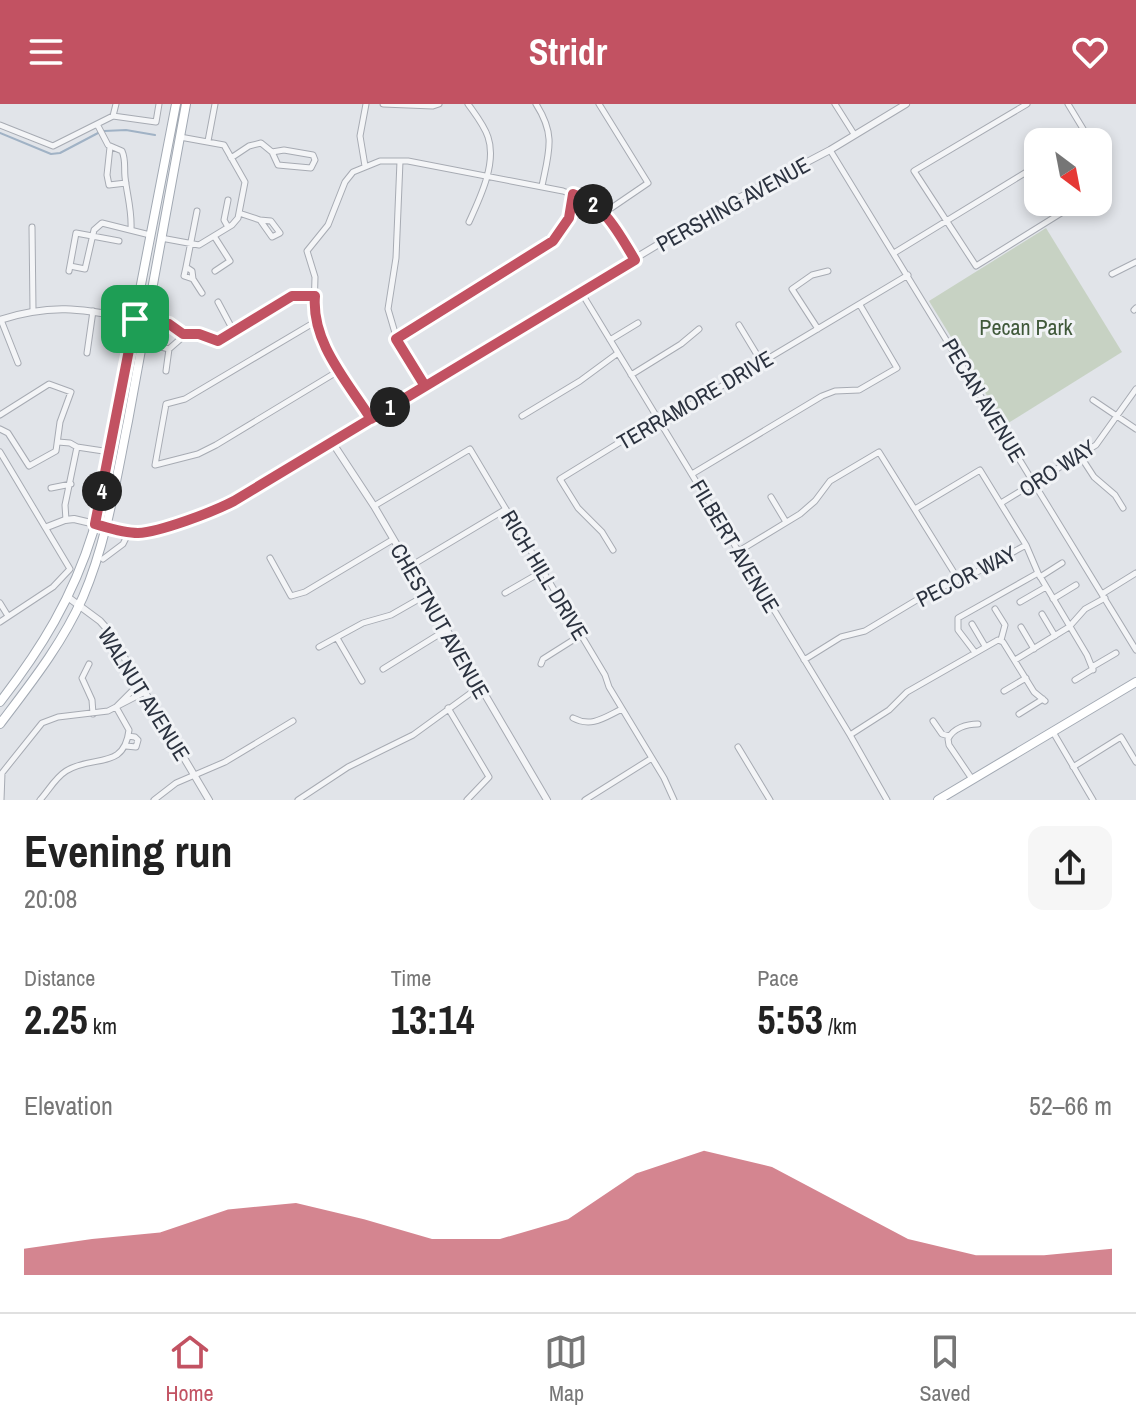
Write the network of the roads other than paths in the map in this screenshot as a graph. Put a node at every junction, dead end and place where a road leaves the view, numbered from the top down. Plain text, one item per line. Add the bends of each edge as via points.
1 (116, 104) edge
2 (159, 104) edge
3 (176, 104) edge
4 (186, 104) edge
5 (215, 104) edge
6 (366, 104) edge
7 (383, 104) edge
8 (439, 104) edge
9 (468, 104) edge
10 (536, 104) edge
11 (599, 104) edge
12 (835, 104) edge
13 (906, 104) edge
14 (1027, 104) edge
15 (1068, 104) edge
16 (113, 116) junction
17 (0, 125) edge
18 (98, 127) junction
19 (1083, 128) edge
20 (854, 134) junction
21 (180, 137) junction
22 (208, 141) junction
23 (110, 147) junction
24 (830, 150) junction
25 (272, 152) junction
26 (231, 158) junction
27 (400, 161) junction
28 (365, 166) junction
29 (1024, 174) edge
30 (486, 175) junction
31 (126, 183) junction
32 (542, 186) junction
33 (573, 194) junction
34 (228, 200) dead end
35 (197, 211) dead end
36 (239, 213) junction
37 (604, 213) junction
38 (1056, 216) edge
39 (260, 220) dead end
40 (469, 222) dead end
41 (946, 222) junction
42 (32, 227) dead end
43 (228, 227) junction
44 (131, 229) junction
45 (92, 236) junction
46 (214, 236) junction
47 (156, 237) junction
48 (119, 241) dead end
49 (190, 245) junction
50 (894, 253) junction
51 (635, 260) junction
52 (1136, 262) edge
53 (215, 271) dead end
54 (828, 271) dead end
55 (1112, 274) dead end
56 (908, 275) junction
57 (581, 292) junction
58 (202, 293) dead end
59 (315, 296) junction
60 (218, 302) dead end
61 (859, 305) junction
62 (33, 310) junction
63 (93, 311) junction
64 (135, 319) junction
65 (0, 320) edge
66 (147, 321) junction
67 (315, 322) junction
68 (638, 323) dead end
69 (739, 325) dead end
70 (699, 329) dead end
71 (818, 329) junction
72 (234, 332) junction
73 (185, 334) junction
74 (396, 339) junction
75 (610, 340) junction
76 (157, 346) dead end
77 (169, 349) junction
78 (87, 353) dead end
79 (618, 353) junction
80 (18, 363) dead end
81 (762, 363) junction
82 (340, 370) junction
83 (166, 371) dead end
84 (631, 375) junction
85 (425, 386) junction
86 (1136, 389) edge
87 (1093, 400) dead end
88 (0, 415) edge
89 (1117, 415) junction
90 (522, 416) dead end
91 (371, 419) junction
92 (660, 420) junction
93 (0, 429) edge
94 (1136, 429) edge
95 (58, 442) junction
96 (332, 442) junction
97 (77, 447) junction
98 (0, 452) edge
99 (110, 452) junction
100 (1081, 457) junction
101 (692, 474) junction
102 (71, 484) junction
103 (1035, 484) junction
104 (51, 488) dead end
105 (771, 497) dead end
106 (1001, 503) junction
107 (374, 506) junction
108 (1123, 508) dead end
109 (506, 509) junction
110 (915, 509) junction
111 (66, 520) junction
112 (786, 522) junction
113 (95, 524) junction
114 (47, 527) junction
115 (106, 527) junction
116 (129, 532) junction
117 (392, 540) junction
118 (1026, 545) junction
119 (613, 550) dead end
120 (739, 551) junction
121 (270, 558) dead end
122 (103, 559) dead end
123 (1062, 563) dead end
124 (409, 567) junction
125 (543, 571) junction
126 (1136, 573) edge
127 (1039, 575) junction
128 (958, 579) junction
129 (1076, 585) dead end
130 (1046, 587) junction
131 (505, 593) dead end
132 (426, 595) junction
133 (1104, 596) junction
134 (69, 598) junction
135 (1053, 599) junction
136 (1020, 602) dead end
137 (0, 603) edge
138 (79, 605) junction
139 (995, 609) dead end
140 (1042, 614) dead end
141 (8, 616) junction
142 (0, 622) edge
143 (972, 624) dead end
144 (1021, 627) dead end
145 (1069, 627) junction
146 (446, 630) junction
147 (581, 635) junction
148 (1055, 636) junction
149 (337, 638) junction
150 (1001, 640) junction
151 (985, 646) junction
152 (319, 647) dead end
153 (1034, 649) junction
154 (1136, 650) edge
155 (971, 653) junction
156 (1116, 653) dead end
157 (804, 660) junction
158 (1015, 660) junction
159 (89, 664) dead end
160 (541, 664) dead end
161 (383, 669) dead end
162 (1093, 669) junction
163 (1026, 678) junction
164 (1075, 680) dead end
165 (362, 681) dead end
166 (1136, 682) edge
167 (140, 683) junction
168 (479, 687) junction
169 (1004, 691) dead end
170 (145, 692) junction
171 (0, 702) edge
172 (116, 707) junction
173 (448, 708) junction
174 (622, 709) junction
175 (93, 714) junction
176 (1019, 714) dead end
177 (573, 718) dead end
178 (293, 721) dead end
179 (933, 721) dead end
180 (0, 724) edge
181 (978, 724) dead end
182 (1053, 732) junction
183 (850, 735) junction
184 (949, 736) junction
185 (738, 747) dead end
186 (652, 758) junction
187 (1136, 762) edge
188 (1073, 767) junction
189 (194, 775) junction
190 (972, 779) junction
191 (1, 800) edge
192 (40, 800) edge
193 (154, 800) edge
194 (209, 800) edge
195 (298, 800) edge
196 (467, 800) edge
197 (547, 800) edge
198 (585, 800) edge
199 (674, 800) edge
200 (770, 800) edge
201 (887, 800) edge
202 (938, 800) edge
203 (1093, 800) edge

1 - 16 street
2 - 16 street via 156,122
3 - 47 main road
4 - 21 main road
5 - 22 street
6 - 28 street via 360,136
7 - 8 street
9 - 30 street via 490,147
10 - 32 street via 551,143
11 - 37 street via 648,183
12 - 20 street
13 - 20 street, PERSHING AVENUE
14 - 41 street via 914,171
15 - 19 street
16 - 18 street
17 - 18 street via 53,146
18 - 23 street
20 - 24 street, PERSHING AVENUE
21 - 22 street
21 - 47 main road
22 - 26 street via 224,145
23 - 31 street via 124,154
23 - 31 street via 109,185
24 - 50 street, PECAN AVENUE
24 - 51 street, PERSHING AVENUE
25 - 25 street via 278,165 311,168 315,160 313,155
25 - 26 street via 261,143
26 - 36 street via 245,187
27 - 28 street
27 - 30 street
27 - 74 street via 388,309
28 - 59 street via 345,182 328,225 307,251
29 - 41 street
30 - 32 street
30 - 40 street
31 - 44 street
32 - 33 street
33 - 37 street
33 - 74 street via 569,218 553,241
34 - 43 street
35 - 49 street
36 - 39 street
36 - 43 street
37 - 51 street
38 - 41 street via 976,266
41 - 50 street
42 - 62 street
43 - 46 street
44 - 45 street via 102,223
44 - 47 street
45 - 45 street via 76,233 69,269 85,269
45 - 48 street
46 - 49 street
46 - 53 street via 230,261
47 - 49 street
47 - 64 main road
47 - 66 main road
49 - 58 street via 184,276
50 - 56 street, PECAN AVENUE
51 - 57 street, PERSHING AVENUE
52 - 55 street
54 - 71 street via 792,289
56 - 61 street, TERRAMORE DRIVE
56 - 103 street, PECAN AVENUE
57 - 75 street, FILBERT AVENUE
57 - 85 street, PERSHING AVENUE
59 - 67 street
59 - 72 street via 292,296
60 - 72 street
61 - 71 street, TERRAMORE DRIVE
61 - 101 street via 897,368 859,390 822,396
62 - 63 street
62 - 65 street
63 - 64 street
63 - 78 street
64 - 66 street
64 - 99 main road
65 - 80 street
66 - 73 street via 169,324
66 - 115 main road
67 - 82 street
67 - 82 street via 185,399 166,404 155,465 216,445
68 - 75 street
69 - 81 street
70 - 84 street
71 - 81 street, TERRAMORE DRIVE
72 - 73 street via 218,341
73 - 77 street
74 - 85 street
75 - 79 street, FILBERT AVENUE
76 - 77 street
77 - 83 street
79 - 84 street, FILBERT AVENUE
79 - 90 street
81 - 92 street, TERRAMORE DRIVE
82 - 91 street
84 - 92 street, FILBERT AVENUE
85 - 91 street, PERSHING AVENUE
86 - 89 street, ORO WAY
87 - 89 street
88 - 95 street via 49,384 71,392
89 - 94 street
89 - 100 street, ORO WAY via 1102,439
91 - 96 street, PERSHING AVENUE
92 - 101 street, FILBERT AVENUE
92 - 119 street, TERRAMORE DRIVE via 560,479
93 - 95 street via 29,466 56,451
95 - 97 street
96 - 107 street, CHESTNUT AVENUE
96 - 116 street, PERSHING AVENUE via 219,509 150,532
97 - 99 street
97 - 102 street
98 - 114 street
99 - 113 main road
100 - 103 street, ORO WAY
100 - 108 street
101 - 120 street, FILBERT AVENUE
102 - 104 street
102 - 111 street
103 - 106 street, ORO WAY
103 - 133 street, PECAN AVENUE
105 - 112 street
106 - 110 street, PECOR WAY via 980,470
106 - 118 street, PECOR WAY
107 - 109 street, RICH HILL DRIVE via 470,449
107 - 117 street, CHESTNUT AVENUE
109 - 124 street
109 - 125 street, RICH HILL DRIVE
110 - 112 street via 879,452 830,481 808,508
110 - 128 street
111 - 113 street, PERSHING AVENUE
111 - 114 street, PERSHING AVENUE
112 - 120 street
113 - 115 street, PERSHING AVENUE
113 - 134 main road
114 - 141 street via 70,569 53,587
115 - 116 street, PERSHING AVENUE
115 - 138 main road
116 - 122 street via 124,543
117 - 121 street via 291,596
117 - 124 street, CHESTNUT AVENUE
118 - 127 street
118 - 128 street, PECOR WAY
120 - 157 street, FILBERT AVENUE
123 - 127 street
124 - 132 street, CHESTNUT AVENUE
125 - 131 street
125 - 147 street, RICH HILL DRIVE
126 - 133 street
127 - 130 street
127 - 155 street via 958,618 958,630
128 - 157 street, PECOR WAY
129 - 135 street
130 - 135 street
130 - 136 street
132 - 146 street, CHESTNUT AVENUE
132 - 149 street
133 - 145 street
133 - 154 street, PECAN AVENUE
134 - 138 street, WALNUT AVENUE
134 - 171 main road
135 - 145 street
137 - 141 street
138 - 167 street, WALNUT AVENUE via 106,627
138 - 180 main road via 47,662
139 - 150 street via 1005,625
140 - 148 street
141 - 142 street
143 - 151 street
144 - 153 street
145 - 148 street
145 - 162 street
146 - 161 street
146 - 168 street, CHESTNUT AVENUE
147 - 160 street
147 - 174 street, RICH HILL DRIVE
148 - 153 street
149 - 152 street
149 - 165 street
150 - 151 street
150 - 158 street
151 - 155 street
153 - 158 street
155 - 183 street
156 - 162 street
157 - 183 street, FILBERT AVENUE
158 - 163 street
159 - 175 street via 82,678
162 - 164 street
163 - 169 street
163 - 176 street via 1044,700
166 - 182 main road
167 - 170 street, WALNUT AVENUE
167 - 172 street
168 - 173 street
168 - 197 street, CHESTNUT AVENUE
170 - 172 street
170 - 189 street, WALNUT AVENUE
172 - 175 street
172 - 192 street via 129,730 126,746 113,759 63,773
173 - 195 street via 413,735 348,767
173 - 196 street via 489,777
174 - 177 street via 592,723
174 - 186 street, RICH HILL DRIVE
175 - 191 street via 42,723 2,773
178 - 189 street
179 - 184 street
181 - 184 street via 967,724
182 - 188 street
182 - 190 main road
183 - 201 street, FILBERT AVENUE
184 - 190 street via 949,745
185 - 200 street
186 - 198 street
186 - 199 street, RICH HILL DRIVE
187 - 188 street via 1121,737
188 - 203 street
189 - 193 street
189 - 194 street, WALNUT AVENUE
190 - 202 main road

